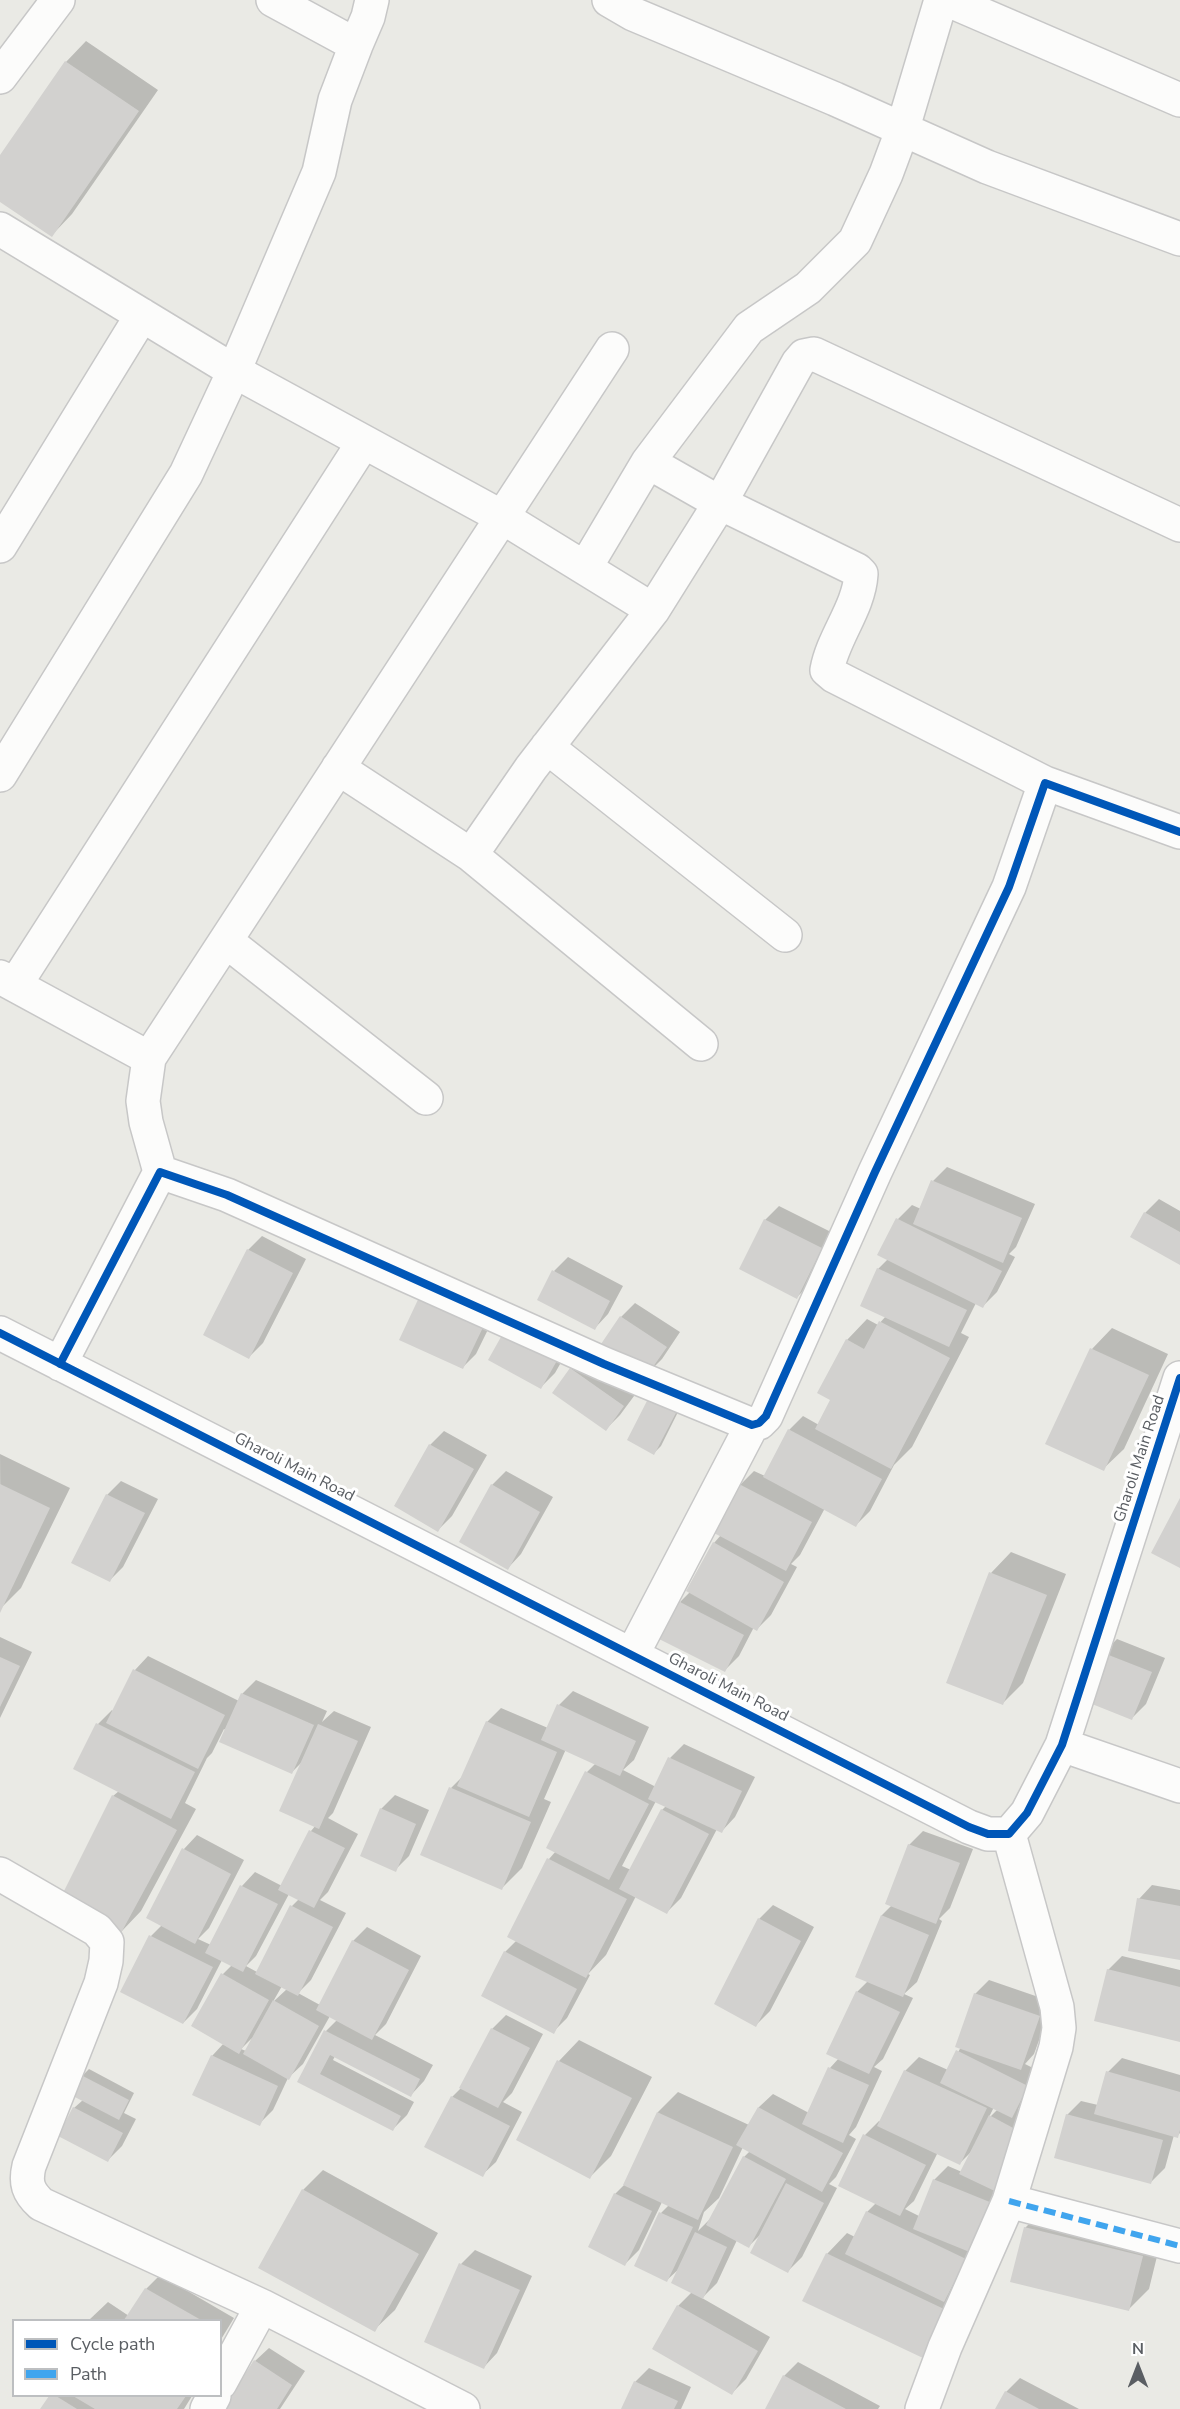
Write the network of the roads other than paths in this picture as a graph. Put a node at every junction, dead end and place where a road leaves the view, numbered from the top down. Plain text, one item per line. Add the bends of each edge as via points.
1 (58, 0) edge
2 (273, 0) edge
3 (372, 0) edge
4 (609, 0) edge
5 (941, 0) edge
6 (948, 0) edge
7 (356, 45) junction
8 (0, 77) edge
9 (1180, 100) edge
10 (902, 131) junction
11 (0, 229) edge
12 (1180, 239) edge
13 (142, 315) junction
14 (612, 349) dead end
15 (234, 371) junction
16 (363, 443) junction
17 (648, 462) junction
18 (720, 503) junction
19 (502, 517) junction
20 (1180, 525) edge
21 (0, 546) edge
22 (585, 568) junction
23 (653, 610) junction
24 (547, 747) junction
25 (338, 768) junction
26 (0, 775) edge
27 (1045, 783) junction
28 (1180, 832) edge
29 (471, 855) junction
30 (785, 935) dead end
31 (226, 940) junction
32 (7, 981) edge
33 (701, 1044) dead end
34 (149, 1058) junction
35 (426, 1098) dead end
36 (160, 1172) junction
37 (0, 1334) edge
38 (60, 1364) junction
39 (1180, 1378) edge
40 (752, 1425) junction
41 (632, 1655) junction
42 (1062, 1745) junction
43 (1180, 1786) edge
44 (1010, 1834) junction
45 (0, 1875) edge
46 (1010, 2201) junction
47 (1180, 2246) edge
48 (262, 2306) junction
49 (222, 2379) edge
50 (463, 2409) edge
51 (922, 2409) edge

1 - 8 street
2 - 7 street
3 - 7 street
4 - 10 street
5 - 10 street
6 - 9 street
7 - 15 street via 335,100 319,172
10 - 12 street
10 - 17 street via 855,241 808,288 749,328
11 - 13 street
13 - 15 street
13 - 21 street
14 - 19 street
15 - 16 street
15 - 26 street via 186,474
16 - 19 street
16 - 32 street
17 - 18 street
17 - 22 street
18 - 20 street via 798,363 804,356 814,354
18 - 23 street
18 - 27 street via 861,574 827,670
19 - 22 street
19 - 25 street
22 - 23 street
23 - 24 street
24 - 29 street
24 - 30 street
25 - 29 street
25 - 31 street
27 - 28 street
27 - 40 street via 1009,887 766,1416
29 - 33 street
31 - 34 street
31 - 35 street
32 - 34 street
34 - 36 street via 143,1101
36 - 38 street
36 - 40 street via 227,1195 604,1364
37 - 38 street, Gharoli Main Road
38 - 41 street, Gharoli Main Road
39 - 42 street, Gharoli Main Road
40 - 41 street
41 - 44 street, Gharoli Main Road via 969,1827 988,1834
42 - 43 street
42 - 44 street, Gharoli Main Road via 1027,1813
44 - 46 street via 1057,2007 1059,2028
45 - 48 street via 97,1930 106,1942 101,1983 29,2166 26,2180 31,2194 41,2204
46 - 47 street
46 - 51 street
48 - 49 street
48 - 50 street

